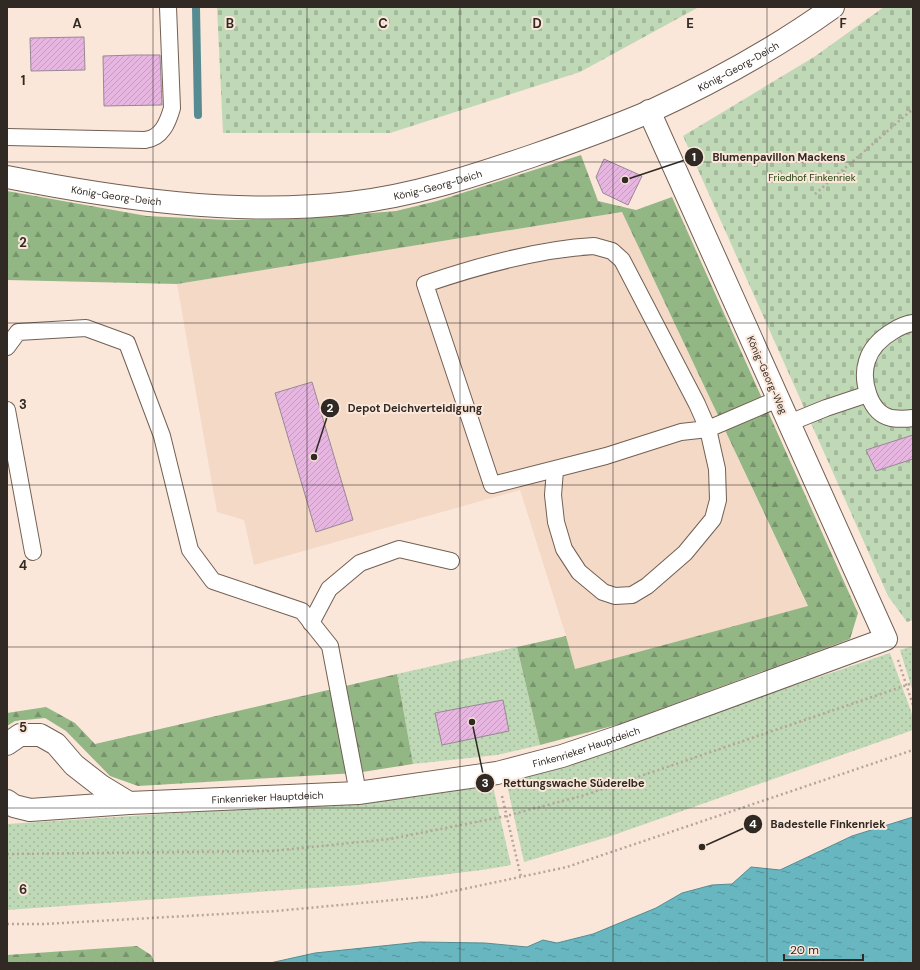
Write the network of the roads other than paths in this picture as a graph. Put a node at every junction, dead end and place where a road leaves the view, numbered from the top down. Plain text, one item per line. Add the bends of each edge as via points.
1 (168, 7) edge
2 (833, 7) edge
3 (649, 111) junction
4 (7, 137) edge
5 (7, 177) edge
6 (913, 323) edge
7 (7, 347) edge
8 (868, 394) junction
9 (778, 399) junction
10 (7, 410) edge
11 (913, 418) edge
12 (789, 423) junction
13 (708, 429) junction
14 (555, 470) junction
15 (33, 552) dead end
16 (451, 561) dead end
17 (311, 623) junction
18 (886, 639) joint
19 (7, 744) edge
20 (358, 793) junction
21 (7, 801) edge
22 (129, 803) junction

1 - 4 lane via 172,108 169,120 155,137 145,140
2 - 3 street, König-Georg-Deich via 740,66
3 - 5 street, König-Georg-Deich via 490,170 436,186 350,203 297,207 153,202
3 - 9 street, König-Georg-Weg
6 - 8 lane via 885,335 874,347 867,361 864,376
7 - 17 lane via 18,332 86,328 127,342 162,436 190,550 213,582 302,611
8 - 11 lane via 877,410 890,418
8 - 12 lane
9 - 12 street, König-Georg-Weg
9 - 13 lane
10 - 15 lane
12 - 18 street, König-Georg-Weg
13 - 14 lane via 681,432
13 - 14 lane via 717,469 718,500 713,519 685,553 632,596 615,596 603,592 579,572 564,549 555,515
13 - 14 lane via 626,267 612,251 594,246 572,247 496,263 425,284 492,485
16 - 17 lane via 398,549 360,564 329,588
17 - 20 lane via 330,646
18 - 20 street, Finkenrieker Hauptdeich via 562,756 497,773
19 - 22 street via 20,735 40,735 56,744 74,765 101,786
20 - 22 street, Finkenrieker Hauptdeich
21 - 22 street, Finkenrieker Hauptdeich via 14,806 30,810

